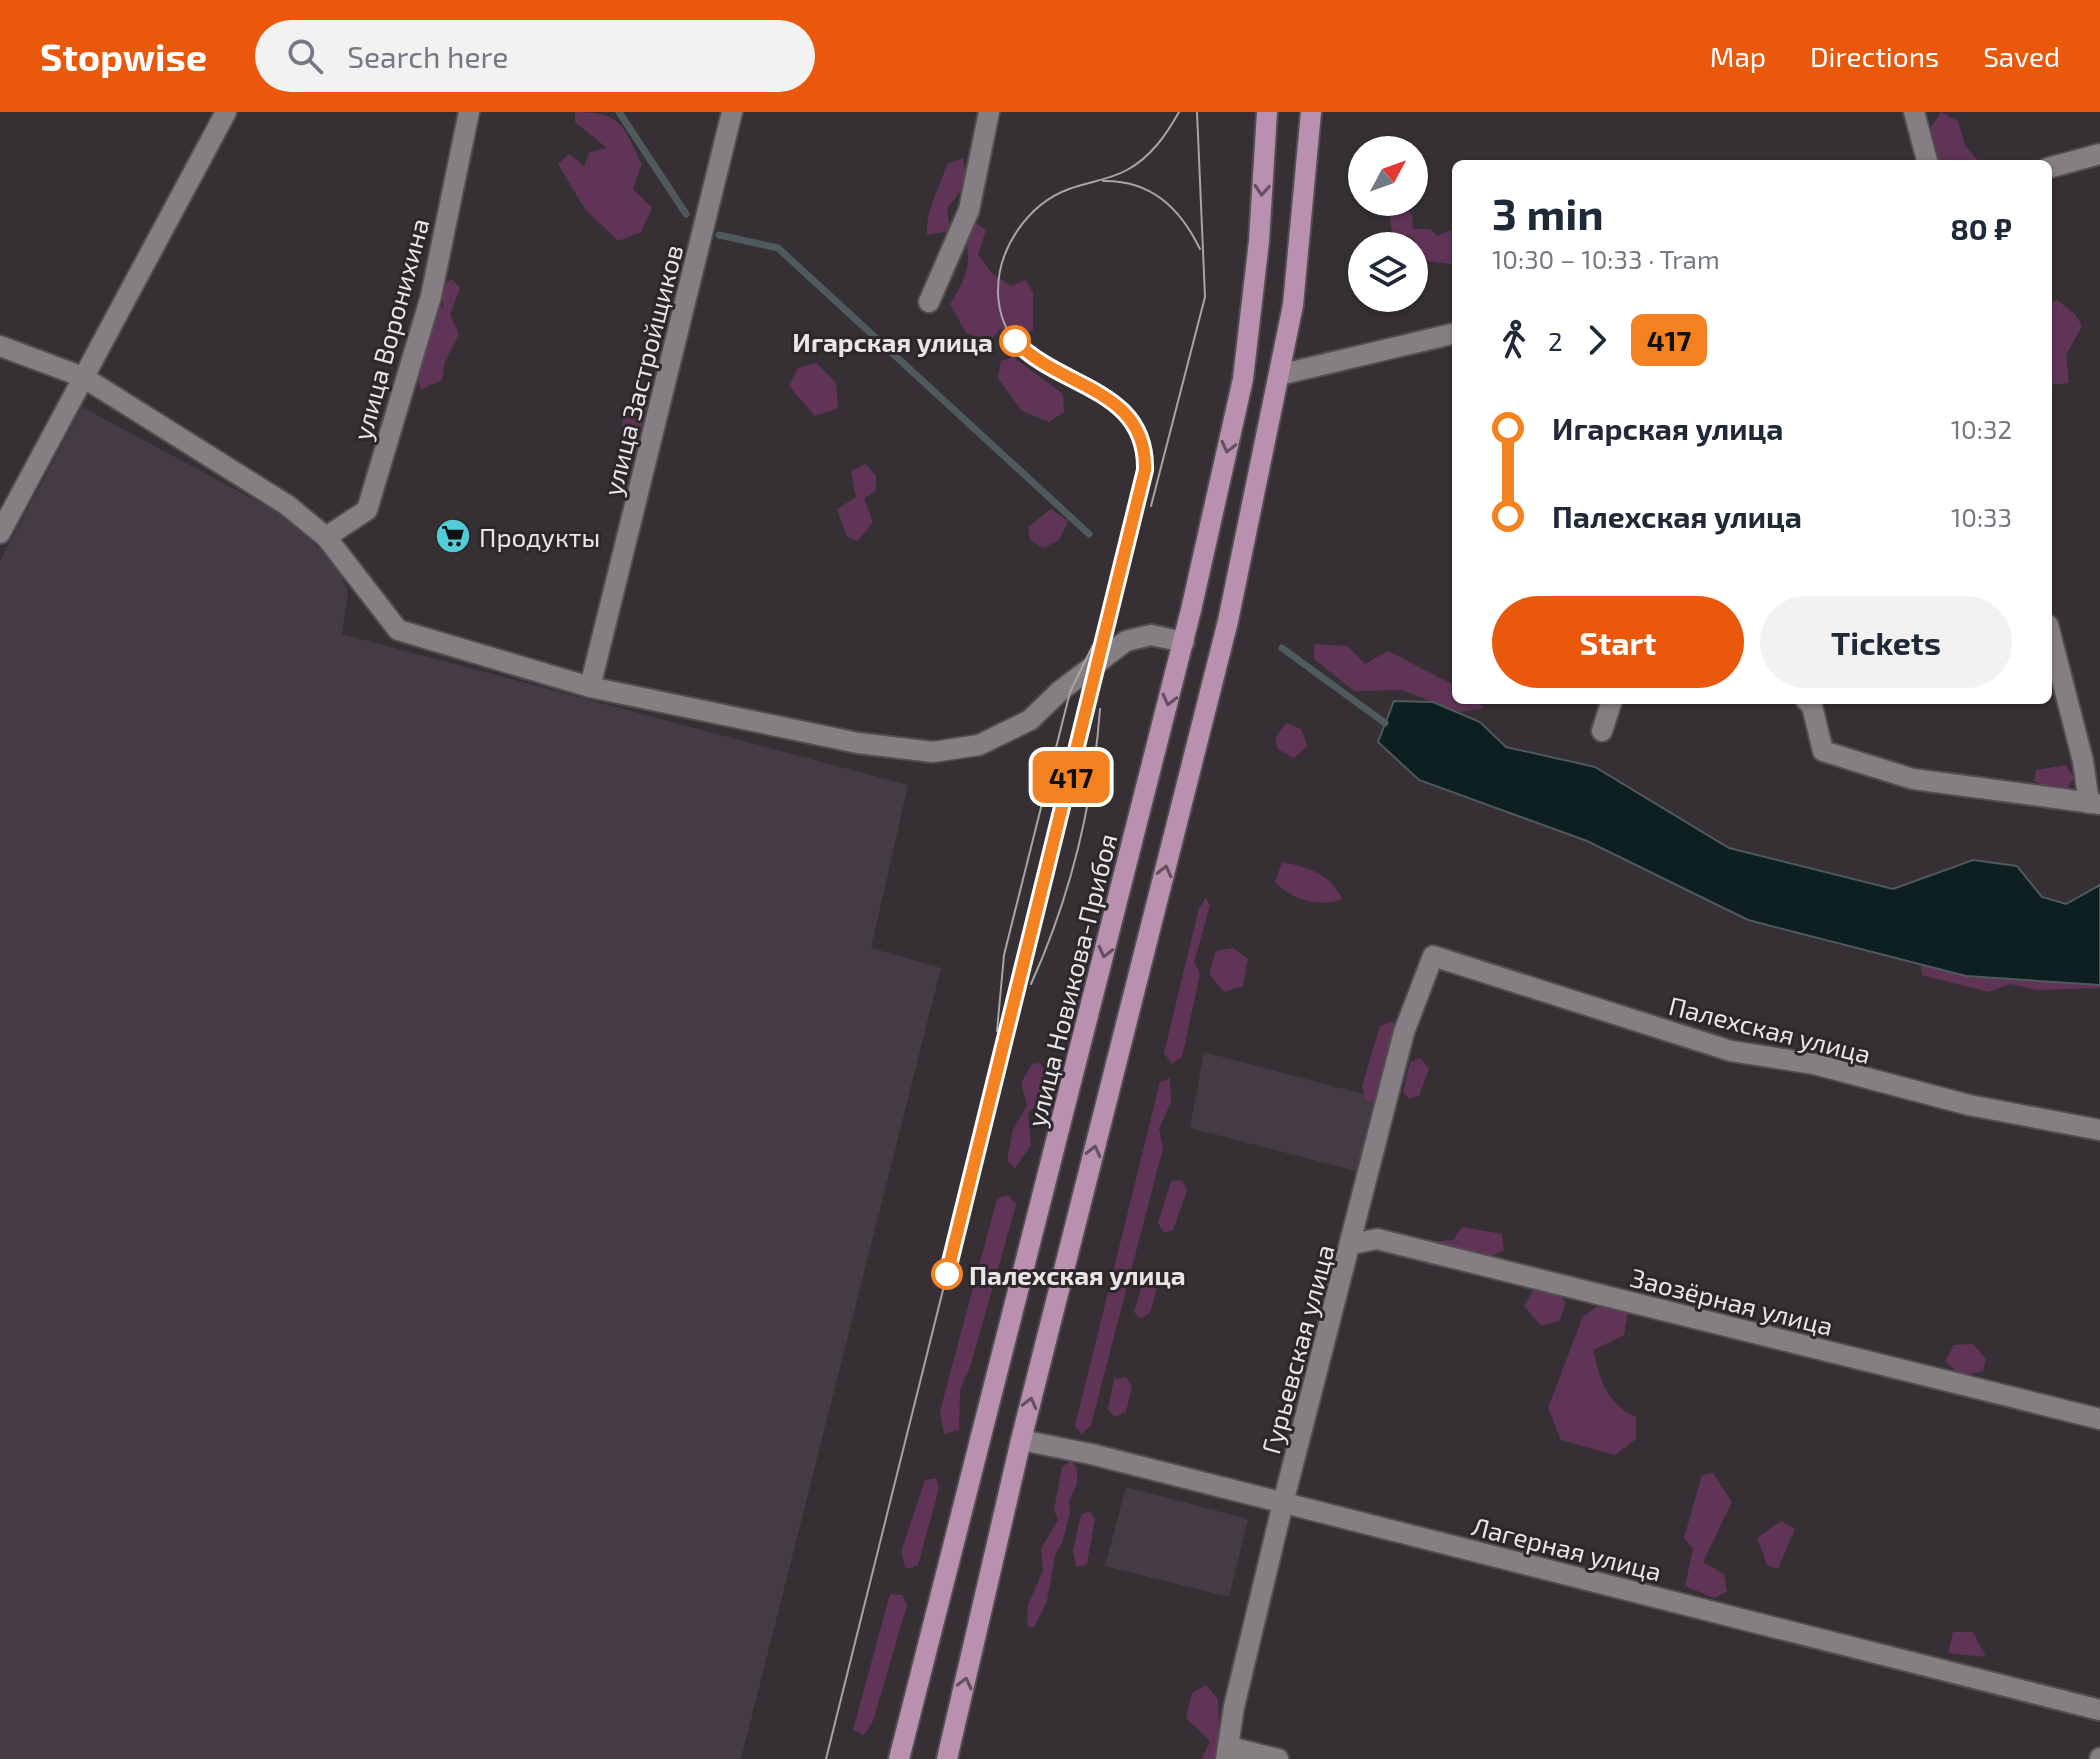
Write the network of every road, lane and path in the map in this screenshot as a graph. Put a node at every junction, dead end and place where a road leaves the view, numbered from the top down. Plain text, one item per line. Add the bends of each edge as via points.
1 (226, 112) edge
2 (469, 112) edge
3 (732, 112) edge
4 (989, 112) edge
5 (1267, 112) edge
6 (1311, 112) edge
7 (1914, 112) edge
8 (2100, 154) edge
9 (1927, 160) edge
10 (2052, 167) edge
11 (929, 302) dead end
12 (1452, 334) edge
13 (0, 346) edge
14 (1279, 375) junction
15 (83, 377) junction
16 (0, 533) edge
17 (326, 537) junction
18 (2052, 641) edge
19 (1184, 642) junction
20 (590, 687) junction
21 (1611, 704) edge
22 (1810, 704) edge
23 (1602, 731) dead end
24 (2095, 804) edge
25 (1433, 956) joint
26 (2100, 1130) edge
27 (1352, 1244) junction
28 (2100, 1419) edge
29 (1021, 1440) junction
30 (1283, 1503) junction
31 (2100, 1710) edge
32 (1228, 1753) edge
33 (899, 1759) edge
34 (947, 1759) edge
35 (1278, 1759) edge

1 - 15 street
2 - 17 street, улица Воронихина via 431,296 367,510
3 - 20 street, улица Застройщиков
4 - 11 street via 969,210
5 -> 19 main road, улица Новикова-Прибоя via 1243,379
6 - 14 main road via 1299,251
7 - 9 street
8 - 10 street
12 - 14 street
13 - 15 street
29 -> 14 main road via 1228,621
15 - 16 street
15 - 17 street via 287,505
17 - 20 street via 398,630
18 - 24 street
19 - 20 street via 1151,635 1126,641 1030,720 979,745 933,752 858,743
19 -> 33 main road, улица Новикова-Прибоя
21 - 23 street
22 - 24 street via 1823,751 1913,779
25 - 26 street, Палехская улица via 1731,1051 1814,1064 1969,1105
25 - 27 street, Гурьевская улица via 1404,1032
27 - 28 street, Заозёрная улица via 1377,1239
27 - 30 street, Гурьевская улица
29 - 30 street, Лагерная улица
34 -> 29 main road
30 - 31 street, Лагерная улица
30 - 32 street, Гурьевская улица via 1234,1707
32 - 35 street

